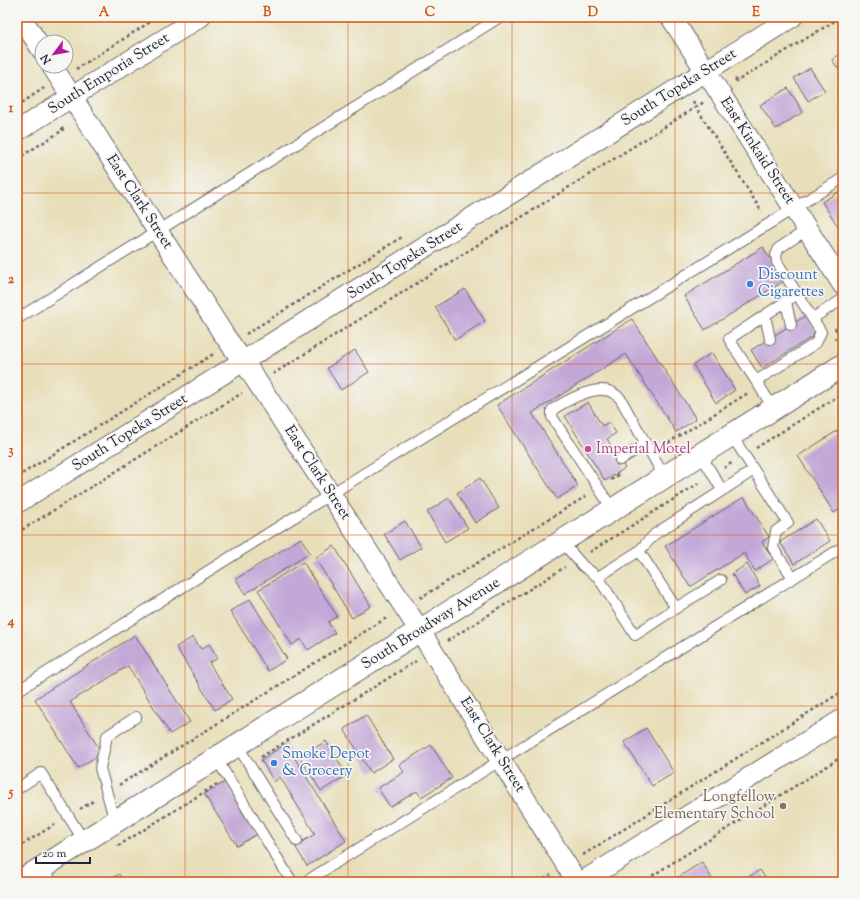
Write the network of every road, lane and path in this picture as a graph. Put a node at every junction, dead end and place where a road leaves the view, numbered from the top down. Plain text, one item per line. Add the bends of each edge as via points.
1 (21, 17) edge
2 (158, 17) edge
3 (200, 17) edge
4 (500, 17) edge
5 (671, 17) edge
6 (792, 17) edge
7 (34, 37) edge
8 (74, 62) edge
9 (706, 71) junction
10 (54, 74) edge
11 (57, 74) edge
12 (71, 97) junction
13 (17, 106) edge
14 (696, 107) dead end
15 (17, 131) edge
16 (843, 178) edge
17 (794, 209) junction
18 (157, 230) junction
19 (807, 230) junction
20 (405, 235) dead end
21 (843, 285) edge
22 (797, 294) junction
23 (843, 299) edge
24 (786, 302) junction
25 (765, 315) junction
26 (813, 318) junction
27 (17, 319) edge
28 (791, 325) dead end
29 (843, 334) edge
30 (770, 339) dead end
31 (833, 340) dead end
32 (230, 344) junction
33 (244, 362) junction
34 (843, 365) edge
35 (258, 383) junction
36 (757, 384) junction
37 (843, 393) edge
38 (774, 409) junction
39 (732, 436) junction
40 (645, 444) junction
41 (651, 454) junction
42 (701, 455) junction
43 (744, 455) junction
44 (620, 460) dead end
45 (754, 470) junction
46 (622, 472) dead end
47 (713, 475) junction
48 (17, 477) edge
49 (665, 478) junction
50 (599, 488) junction
51 (722, 490) junction
52 (331, 494) junction
53 (17, 503) edge
54 (613, 510) junction
55 (17, 533) edge
56 (562, 542) junction
57 (843, 547) edge
58 (639, 551) junction
59 (577, 560) junction
60 (598, 577) junction
61 (793, 578) junction
62 (721, 580) dead end
63 (405, 607) junction
64 (676, 608) junction
65 (420, 631) junction
66 (432, 650) junction
67 (17, 691) edge
68 (843, 692) edge
69 (136, 717) dead end
70 (843, 720) edge
71 (237, 745) junction
72 (843, 756) edge
73 (216, 758) junction
74 (501, 760) junction
75 (249, 764) junction
76 (228, 778) junction
77 (17, 788) edge
78 (106, 793) junction
79 (68, 816) junction
80 (115, 822) junction
81 (84, 841) junction
82 (297, 841) dead end
83 (17, 848) edge
84 (113, 849) dead end
85 (567, 865) junction
86 (47, 874) edge
87 (19, 882) edge
88 (292, 882) edge
89 (305, 882) edge
90 (539, 882) edge
91 (577, 882) edge
92 (582, 882) edge
93 (642, 882) edge

1 - 7 street
2 - 8 path
3 - 12 street, South Emporia Street
4 - 18 lane
5 - 9 street, East Kinkaid Street
6 - 9 street, South Topeka Street
9 - 17 street, East Kinkaid Street
9 - 33 street, South Topeka Street
10 - 13 path
11 - 12 street, East Clark Street
12 - 15 street, South Emporia Street
12 - 18 street, East Clark Street
14 - 35 path
16 - 17 lane
17 - 19 street, East Kinkaid Street
17 - 52 lane
18 - 27 lane
18 - 32 street, East Clark Street
19 - 21 street, East Kinkaid Street
19 - 22 lane via 779,248 776,255 777,262
20 - 32 path
22 - 24 lane
22 - 26 lane
23 - 26 lane
24 - 25 lane
24 - 28 lane
25 - 30 lane
25 - 36 lane via 729,339
26 - 36 lane via 821,332 816,343 775,364
29 - 31 path
32 - 33 street, East Clark Street
32 - 48 path
33 - 35 street, East Clark Street
33 - 53 street, South Topeka Street
34 - 38 main road, South Broadway Avenue
35 - 52 street, East Clark Street
35 - 55 path
36 - 38 lane
36 - 41 path
37 - 43 path
38 - 39 main road, South Broadway Avenue
39 - 42 main road, South Broadway Avenue
39 - 43 lane
40 - 41 lane
40 - 44 lane
40 - 50 lane via 620,398 610,391 589,392 565,401 552,410 552,417 596,476
41 - 49 lane
42 - 47 lane
42 - 49 main road, South Broadway Avenue
43 - 45 lane
43 - 47 path
45 - 51 lane
45 - 61 lane via 788,523 776,531 773,548
46 - 50 path
47 - 51 lane
47 - 59 path
49 - 54 main road, South Broadway Avenue
50 - 54 lane
50 - 63 path
51 - 58 lane via 655,534
52 - 63 street, East Clark Street
52 - 67 lane
54 - 56 main road, South Broadway Avenue
56 - 59 lane
56 - 65 main road, South Broadway Avenue
57 - 61 lane
58 - 60 lane
58 - 64 lane
59 - 60 lane
59 - 66 path
60 - 64 lane via 635,634
61 - 74 lane
62 - 64 lane
63 - 65 street, East Clark Street
63 - 78 path
65 - 66 street, East Clark Street
65 - 71 main road, South Broadway Avenue
66 - 74 street, East Clark Street
66 - 75 path
68 - 85 path
69 - 78 lane via 107,736 100,768
70 - 92 street
71 - 73 main road, South Broadway Avenue
71 - 75 lane
72 - 93 path
73 - 76 lane
73 - 80 main road, South Broadway Avenue
74 - 85 street, East Clark Street
74 - 89 lane
75 - 82 lane
76 - 84 path
76 - 88 lane
77 - 79 lane via 41,774
78 - 79 path
78 - 80 lane
79 - 81 lane
79 - 83 path
80 - 81 main road, South Broadway Avenue
81 - 86 main road, South Broadway Avenue
85 - 90 path
85 - 91 street, East Clark Street
86 - 87 main road, South Broadway Avenue

